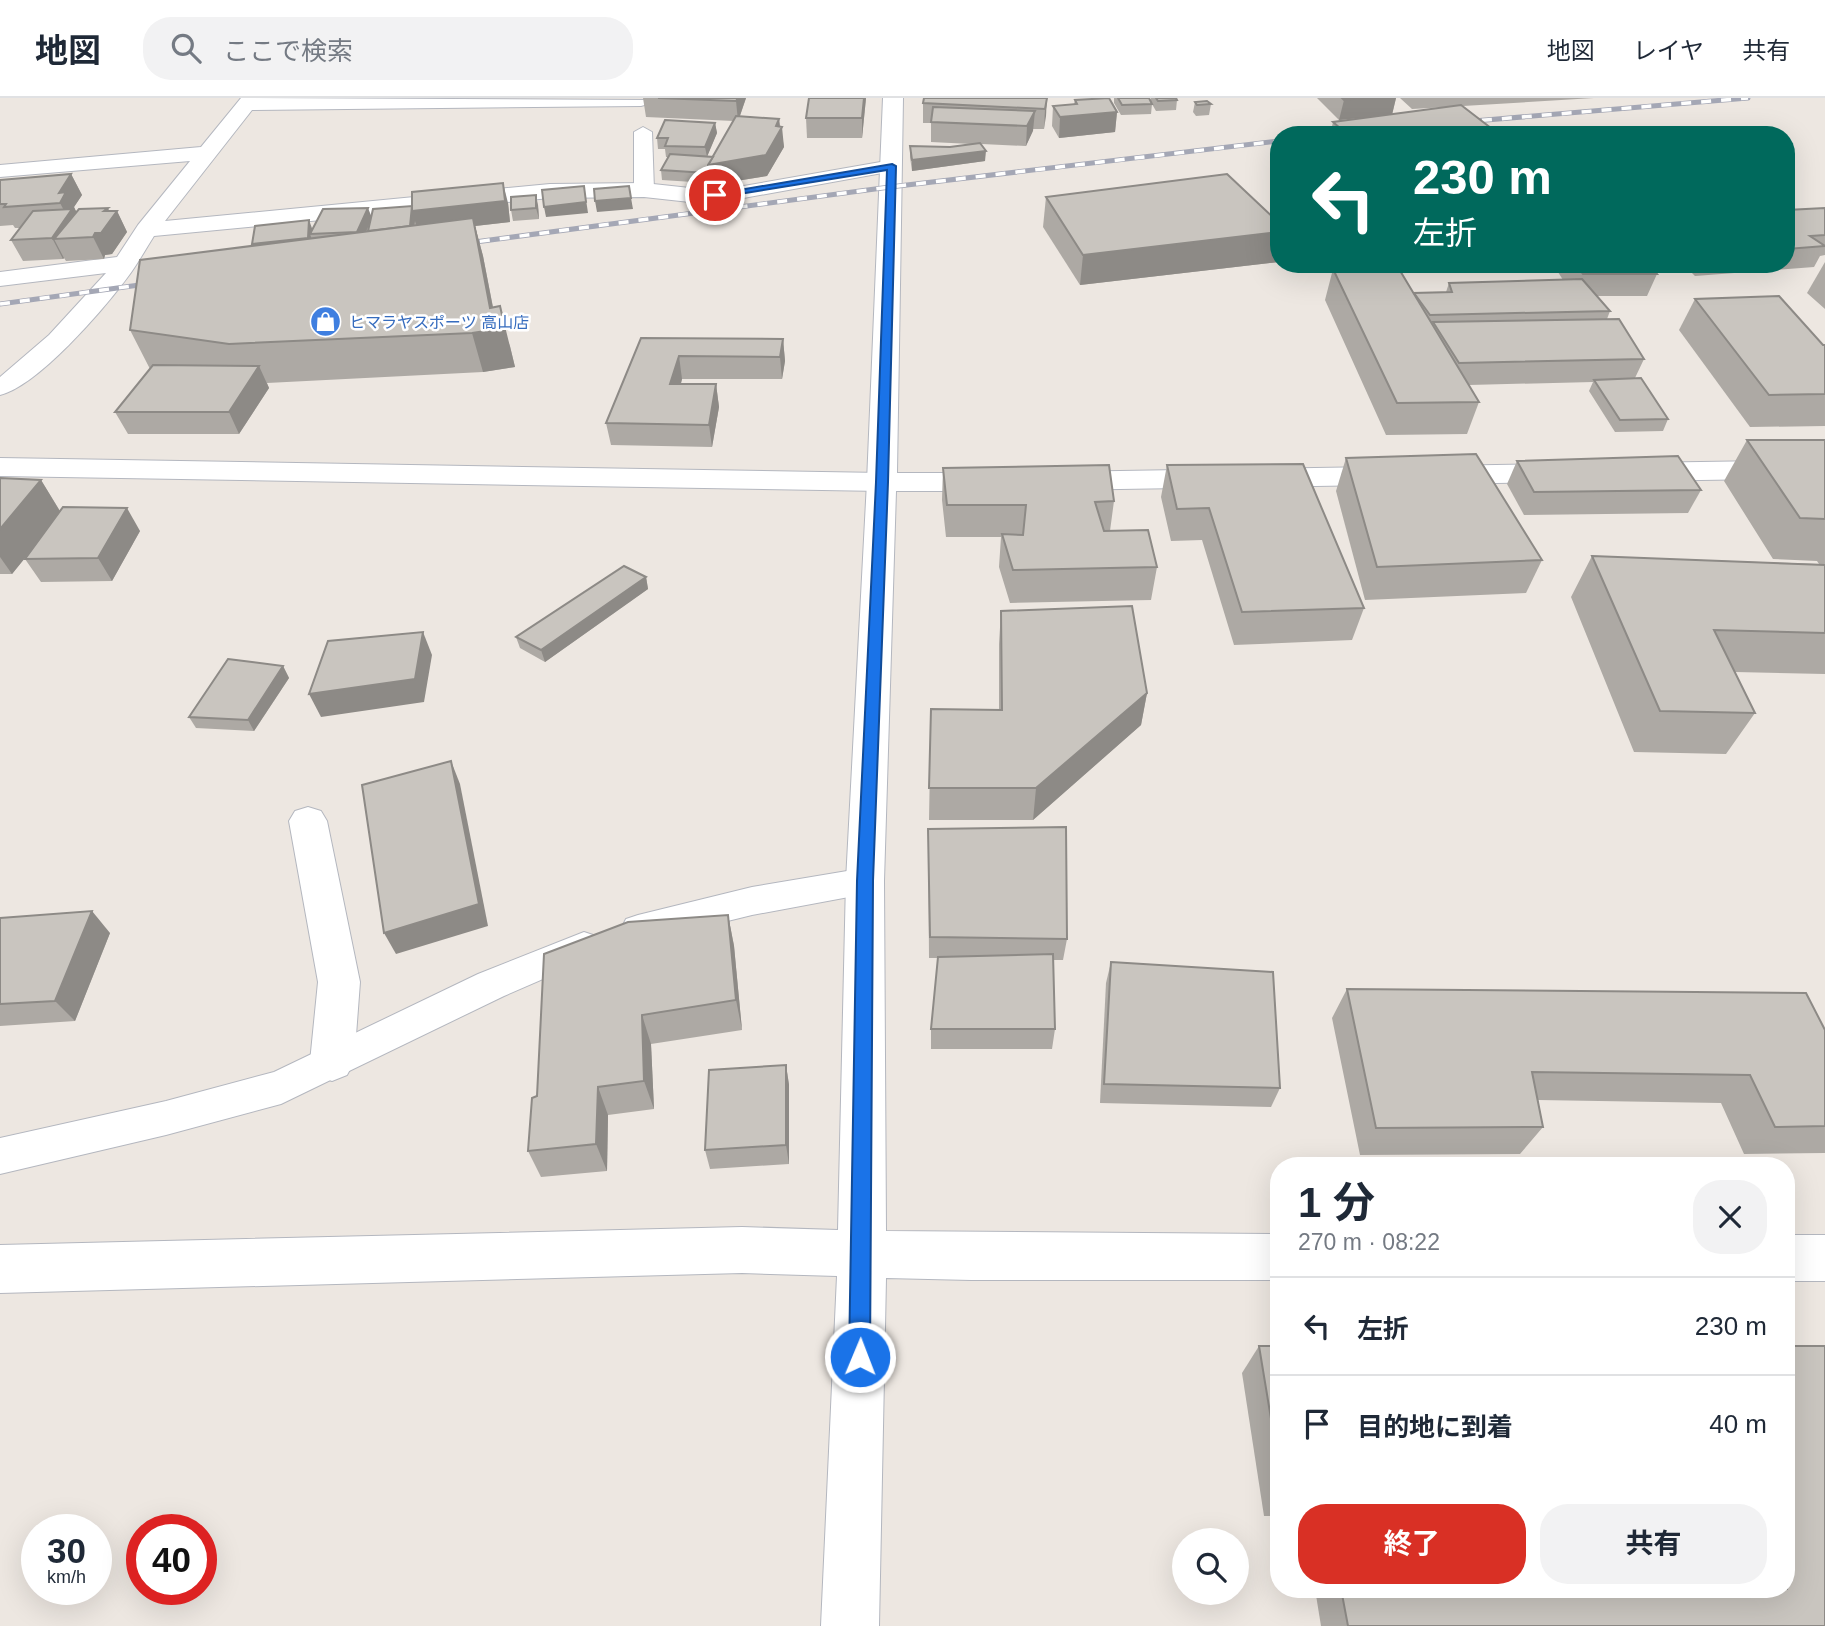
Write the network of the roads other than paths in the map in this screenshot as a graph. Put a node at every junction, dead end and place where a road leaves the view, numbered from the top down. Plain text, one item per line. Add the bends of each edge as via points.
1 (893, 98) edge
2 (641, 100) dead end
3 (249, 101) edge
4 (643, 132) dead end
5 (207, 153) junction
6 (892, 166) junction
7 (0, 171) edge
8 (644, 190) junction
9 (699, 196) joint
10 (146, 230) junction
11 (122, 264) junction
12 (0, 279) edge
13 (0, 387) edge
14 (0, 467) edge
15 (1825, 469) edge
16 (882, 482) junction
17 (308, 821) dead end
18 (865, 881) junction
19 (332, 1062) junction
20 (0, 1156) edge
21 (862, 1255) junction
22 (1270, 1257) edge
23 (1795, 1258) edge
24 (1825, 1258) edge
25 (0, 1269) edge
26 (850, 1626) edge

1 - 6 street
2 - 3 street
3 - 5 street
4 - 8 lane
5 - 7 street
5 - 10 street
6 - 9 lane
6 - 16 street
8 - 9 street
8 - 10 street via 550,191
10 - 11 street
11 - 12 street
11 - 13 street via 58,340
14 - 16 street
15 - 16 street
16 - 18 street
17 - 19 street via 339,982
18 - 19 lane via 752,901 592,942
18 - 21 street
19 - 20 lane via 281,1087
21 - 22 street
21 - 25 street via 742,1250
21 - 26 street
23 - 24 street

